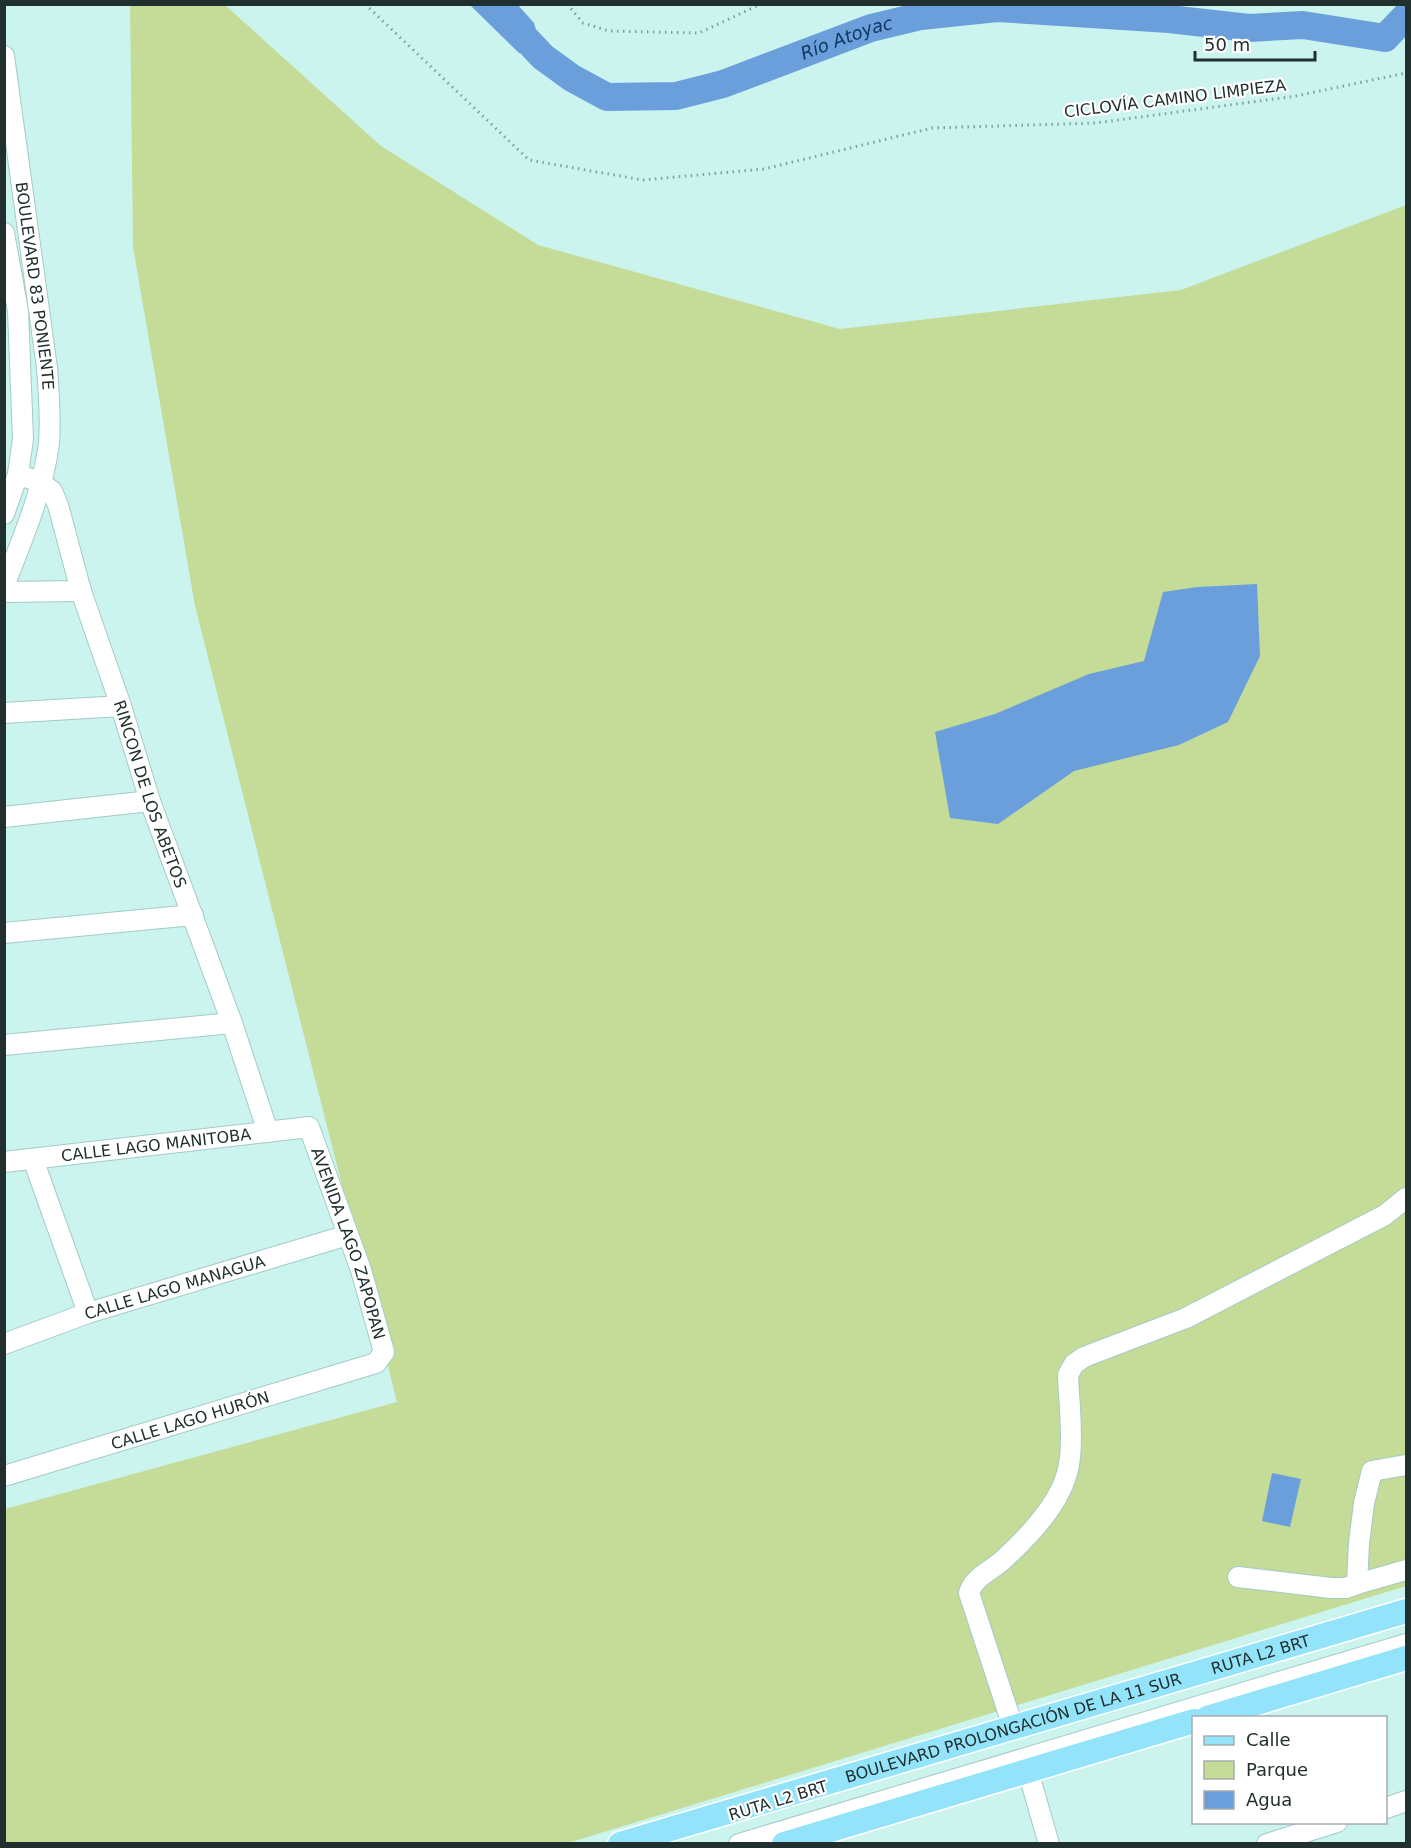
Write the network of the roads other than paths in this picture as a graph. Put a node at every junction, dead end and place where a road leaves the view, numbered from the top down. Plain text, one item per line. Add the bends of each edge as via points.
1 (4, 56) edge
2 (4, 233) edge
3 (11, 311) edge
4 (4, 428) edge
5 (23, 439) junction
6 (47, 454) junction
7 (18, 474) junction
8 (41, 483) junction
9 (4, 514) edge
10 (4, 586) edge
11 (81, 591) junction
12 (4, 592) edge
13 (121, 706) junction
14 (4, 713) edge
15 (150, 801) junction
16 (4, 817) edge
17 (193, 915) junction
18 (4, 933) edge
19 (231, 1023) junction
20 (4, 1045) edge
21 (306, 1126) joint
22 (268, 1132) junction
23 (33, 1159) junction
24 (4, 1162) edge
25 (1407, 1198) edge
26 (348, 1235) junction
27 (88, 1313) junction
28 (4, 1344) edge
29 (376, 1363) joint
30 (1407, 1465) edge
31 (4, 1476) edge
32 (1407, 1570) edge
33 (1238, 1577) dead end
34 (1357, 1584) junction
35 (1407, 1612) edge
36 (1407, 1644) edge
37 (1407, 1658) edge
38 (1214, 1716) edge
39 (1192, 1722) edge
40 (1013, 1727) junction
41 (1028, 1771) junction
42 (1407, 1801) edge
43 (1387, 1808) edge
44 (1331, 1824) edge
45 (620, 1844) edge
46 (633, 1844) edge
47 (739, 1844) edge
48 (784, 1844) edge
49 (1049, 1844) edge
50 (1268, 1844) edge

1 - 6 street, BOULEVARD 83 PONIENTE via 47,368
2 - 3 street, BOULEVARD 83 PONIENTE
3 - 5 street, BOULEVARD 83 PONIENTE
4 - 5 street
5 - 6 street
5 - 7 street, BOULEVARD 83 PONIENTE
6 - 8 street, BOULEVARD 83 PONIENTE
7 - 8 street
7 - 9 street, BOULEVARD 83 PONIENTE
8 - 10 street, BOULEVARD 83 PONIENTE
8 - 11 street, RINCON DE LOS ABETOS via 52,490 58,505
11 - 12 street
11 - 13 street, RINCON DE LOS ABETOS
13 - 14 street
13 - 15 street, RINCON DE LOS ABETOS
15 - 16 street
15 - 17 street, RINCON DE LOS ABETOS
17 - 18 street
17 - 19 street, RINCON DE LOS ABETOS
19 - 20 street
19 - 22 street, RINCON DE LOS ABETOS
21 - 22 street, CALLE LAGO MANITOBA
21 - 26 street, AVENIDA LAGO ZAPOPAN via 310,1128
22 - 23 street, CALLE LAGO MANITOBA
23 - 24 street, CALLE LAGO MANITOBA
23 - 27 street
25 - 40 street via 1385,1215 1186,1318 1074,1364 1068,1375 1070,1458 1063,1485 1048,1511 1004,1560 974,1582 969,1593
26 - 27 street, CALLE LAGO MANAGUA
26 - 29 street, AVENIDA LAGO ZAPOPAN via 384,1352
27 - 28 street, CALLE LAGO MANAGUA
29 - 31 street, CALLE LAGO HURÓN
30 - 34 street via 1372,1471 1364,1503
32 - 34 street
33 - 34 street via 1331,1588
35 - 40 main road, BOULEVARD PROLONGACIÓN DE LA 11 SUR
35 - 46 street, RUTA L2 BRT
36 - 47 street, RUTA L2 BRT
37 - 38 main road
39 - 41 main road
40 - 45 main road, BOULEVARD PROLONGACIÓN DE LA 11 SUR
41 - 48 main road
41 - 49 street
42 - 43 street
44 - 50 street

